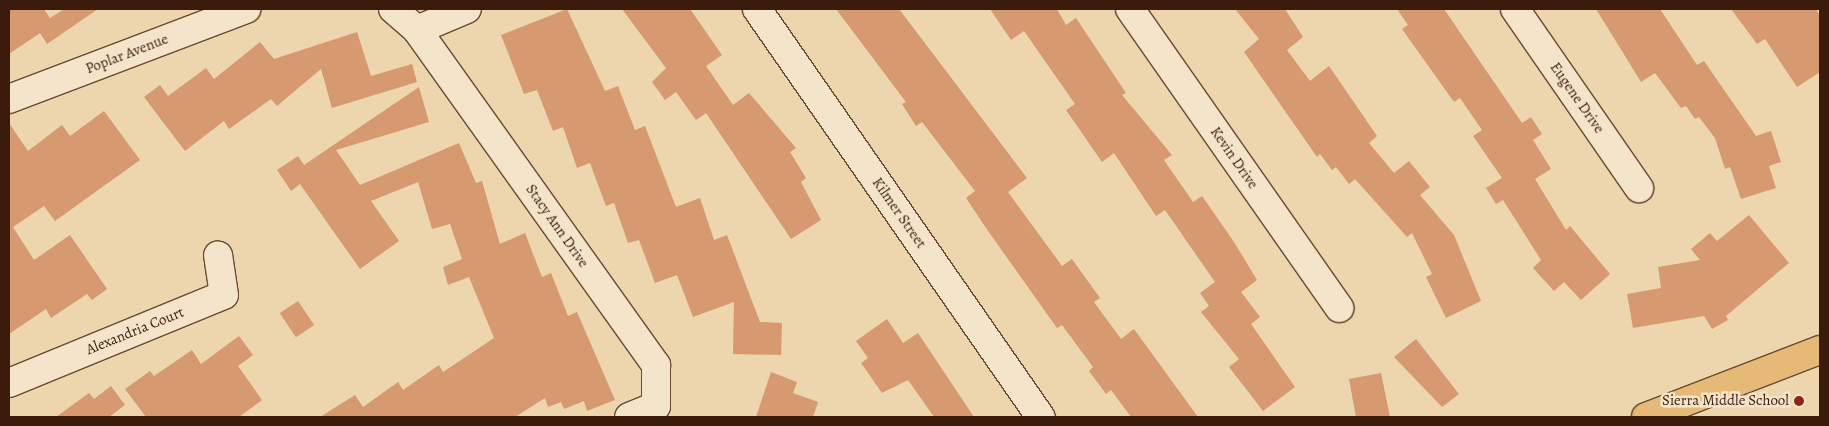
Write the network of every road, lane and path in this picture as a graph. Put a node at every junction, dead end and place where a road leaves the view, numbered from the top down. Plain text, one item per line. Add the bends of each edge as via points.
1 (246, 9) edge
2 (393, 9) edge
3 (467, 9) edge
4 (757, 9) edge
5 (1130, 9) edge
6 (1515, 9) edge
7 (417, 30) junction
8 (9, 99) edge
9 (1639, 188) dead end
10 (218, 255) dead end
11 (1339, 308) dead end
12 (1820, 350) edge
13 (9, 383) edge
14 (628, 417) edge
15 (1041, 417) edge
16 (1646, 417) edge

1 - 8 street, Poplar Avenue
2 - 7 street
3 - 7 street
4 - 15 street, Kilmer Street
5 - 11 street, Kevin Drive
6 - 9 street, Eugene Drive
7 - 14 street, Stacy Ann Drive via 656,365 656,406
10 - 13 street, Alexandria Court via 224,295
12 - 16 main road

